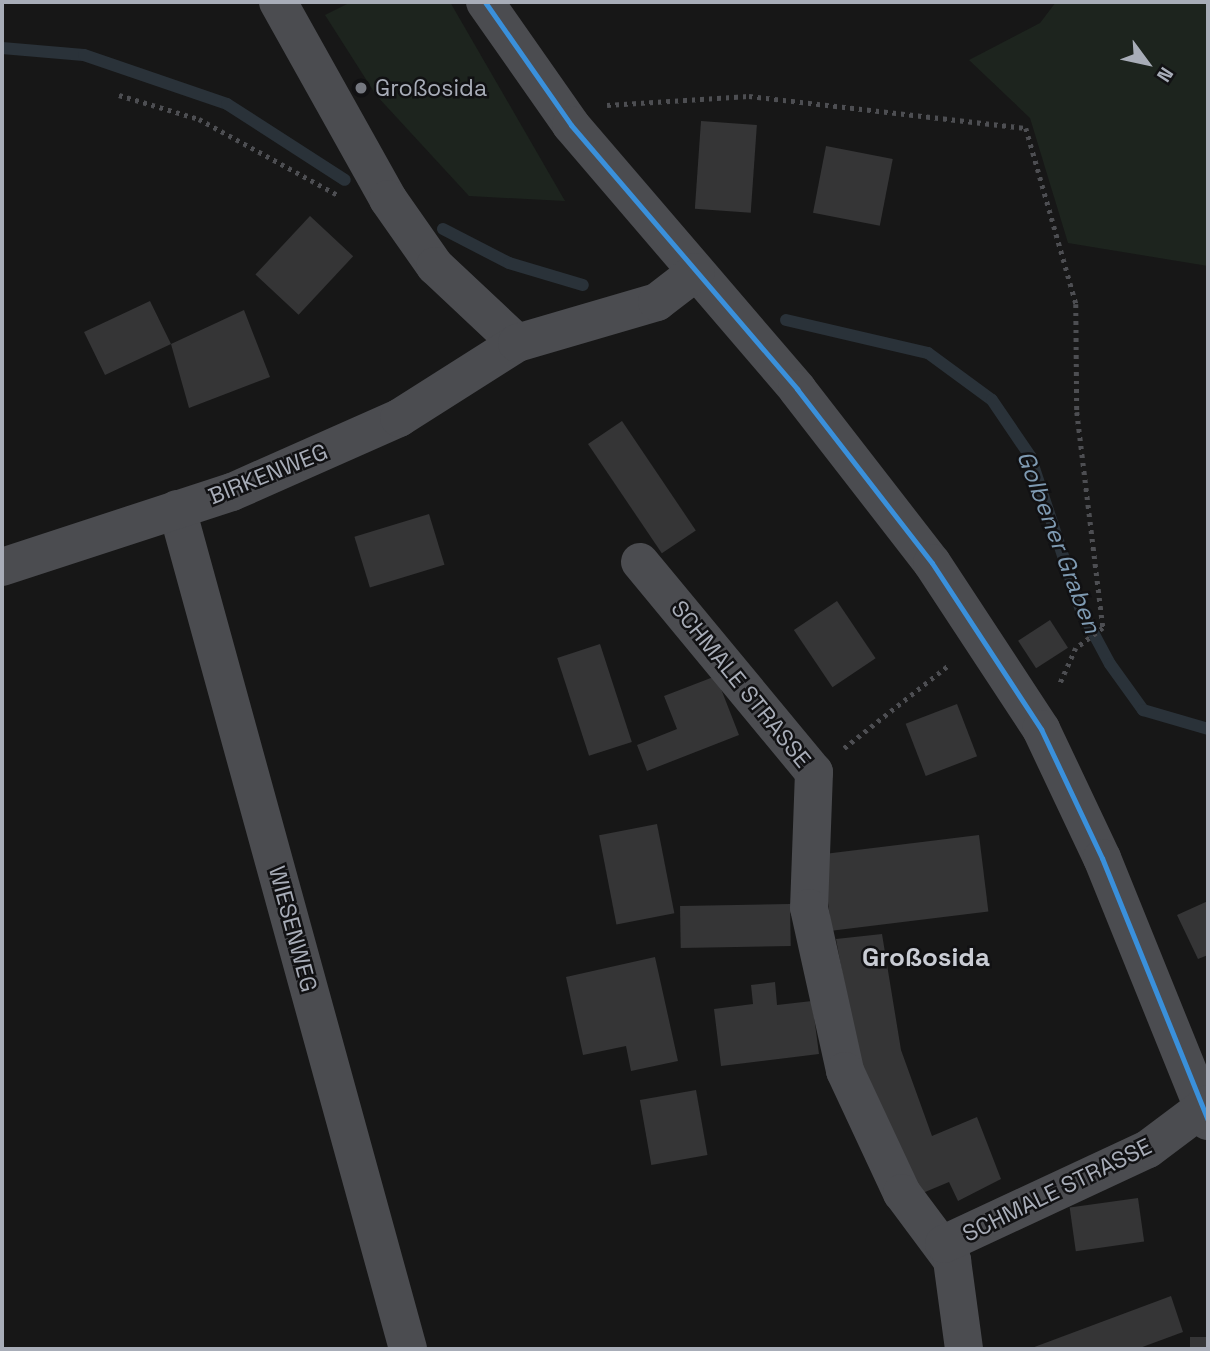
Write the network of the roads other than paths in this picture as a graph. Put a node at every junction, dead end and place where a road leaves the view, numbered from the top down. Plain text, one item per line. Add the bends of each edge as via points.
1 (278, 2) edge
2 (485, 2) edge
3 (696, 272) junction
4 (517, 343) junction
5 (177, 509) junction
6 (640, 562) dead end
7 (2, 567) edge
8 (1206, 1111) edge
9 (944, 1244) junction
10 (408, 1349) edge
11 (964, 1349) edge

1 - 4 street via 388,199 435,266
2 - 3 street via 558,108
3 - 4 street, BIRKENWEG via 657,302
3 - 8 street via 797,389 932,563 1041,729 1102,858
4 - 5 street, BIRKENWEG via 400,418 232,492
5 - 7 street, BIRKENWEG
5 - 10 street, WIESENWEG
6 - 9 street, SCHMALE STRASSE via 814,772 809,908 845,1071 902,1193
8 - 9 street, SCHMALE STRASSE via 1148,1149
9 - 11 street, SCHMALE STRASSE via 952,1260

